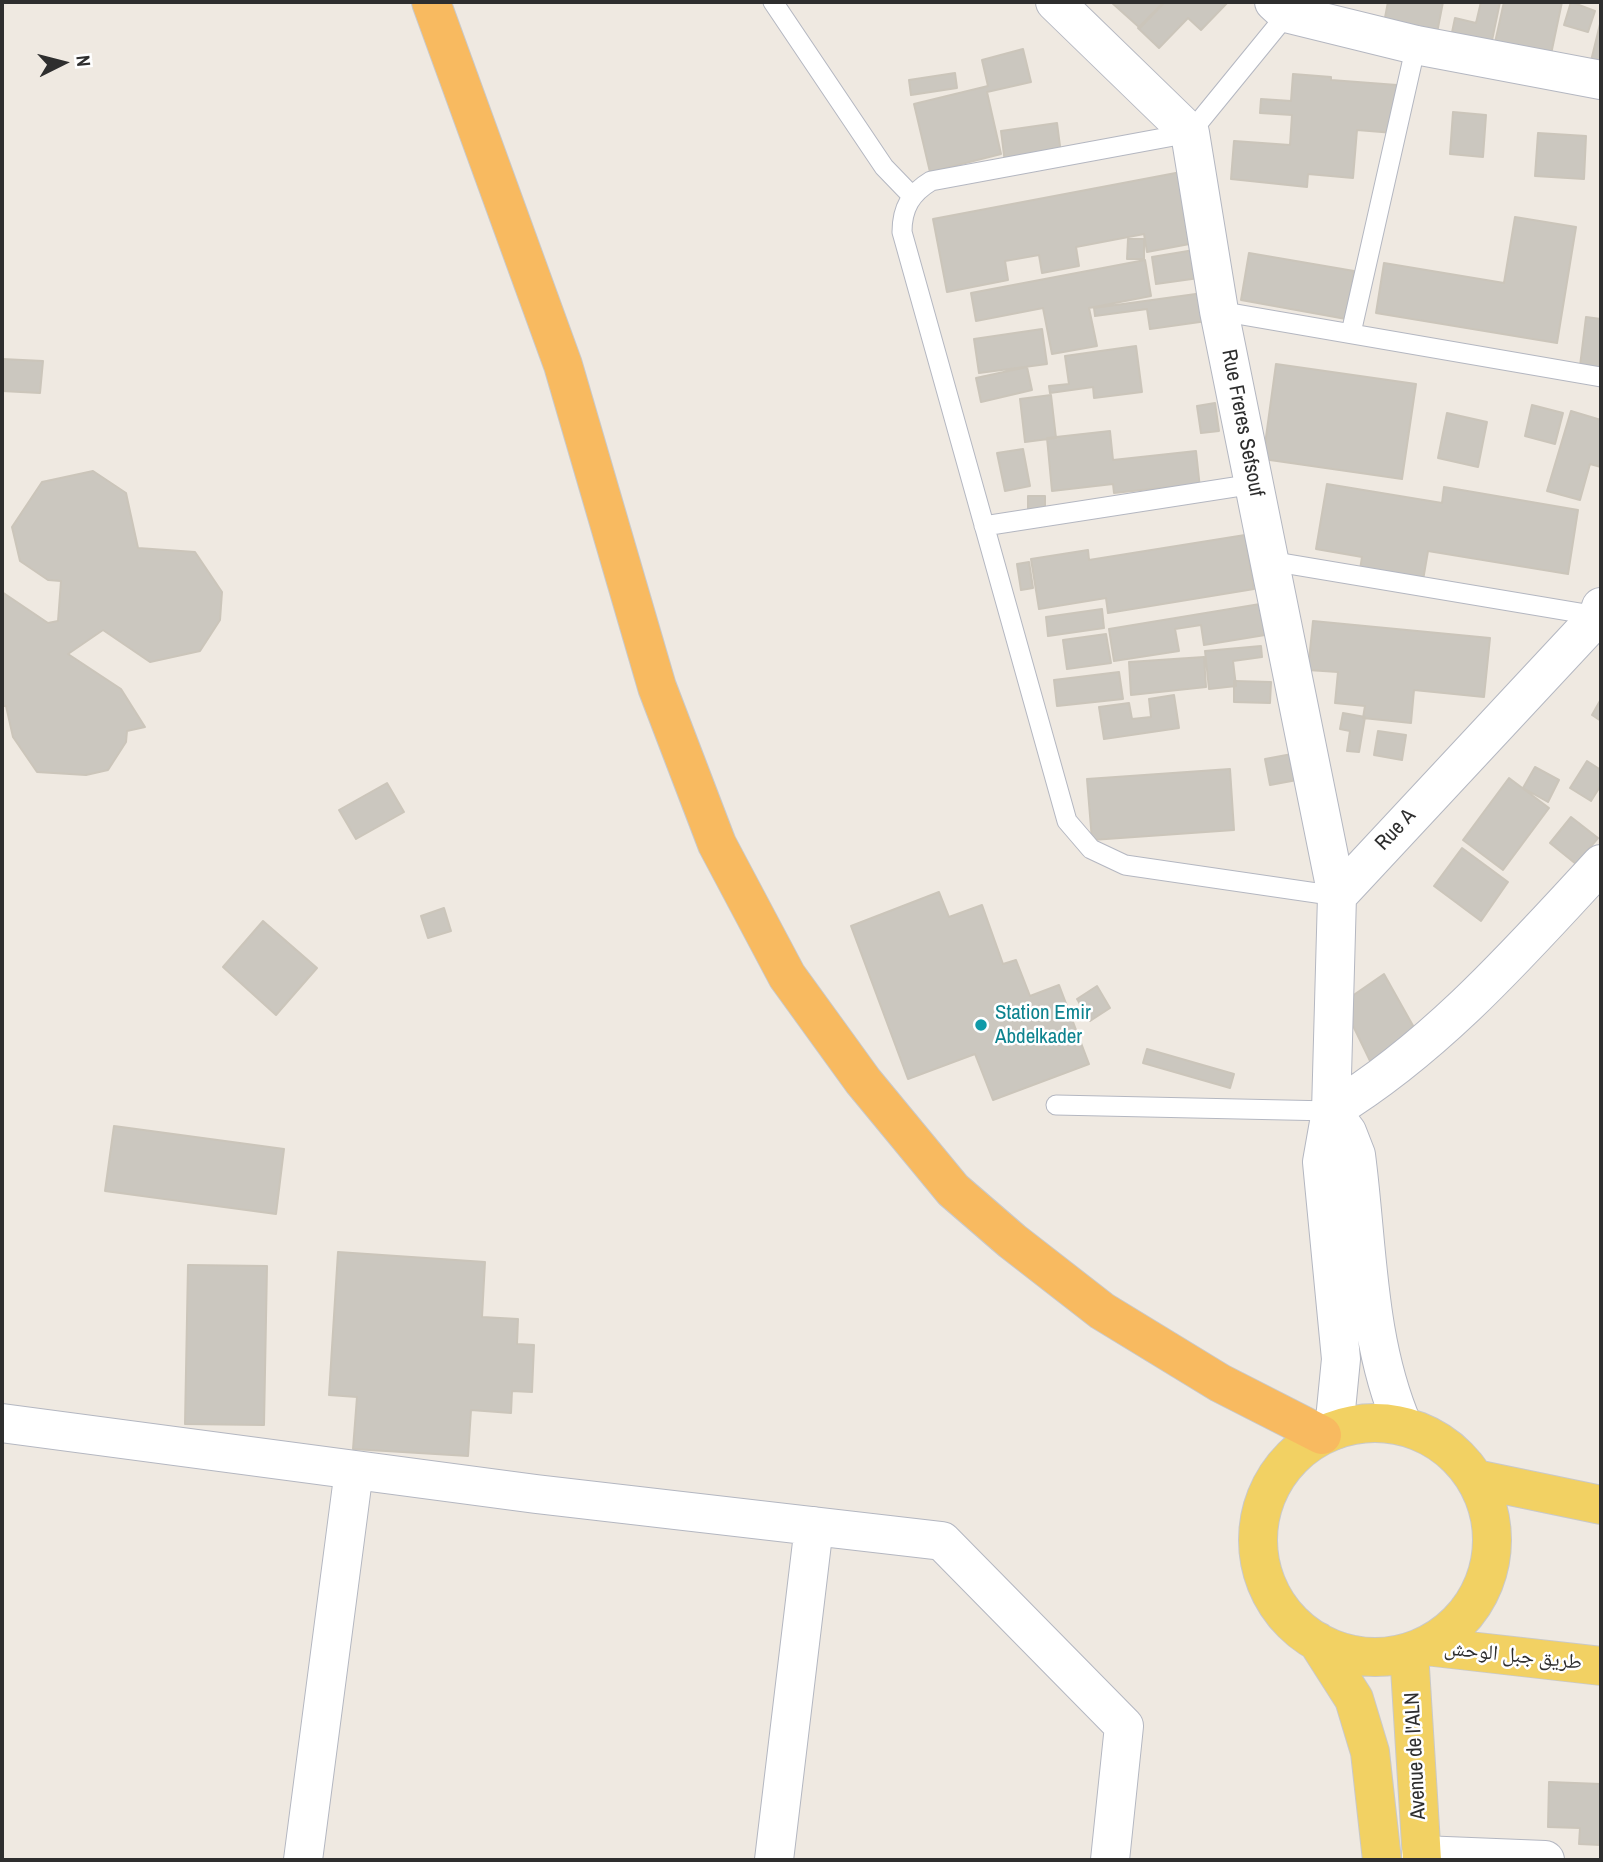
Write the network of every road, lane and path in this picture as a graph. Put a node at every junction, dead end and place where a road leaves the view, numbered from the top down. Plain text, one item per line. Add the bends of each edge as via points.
1 (431, 2) edge
2 (773, 2) edge
3 (1055, 2) edge
4 (1286, 6) edge
5 (1416, 45) junction
6 (1601, 80) edge
7 (1190, 133) junction
8 (912, 196) junction
9 (1219, 311) junction
10 (1351, 334) junction
11 (1601, 377) edge
12 (1254, 484) junction
13 (984, 526) junction
14 (1270, 561) junction
15 (1600, 611) edge
16 (1601, 864) edge
17 (1337, 896) junction
18 (1056, 1105) dead end
19 (1331, 1111) junction
20 (2, 1423) edge
21 (1403, 1426) junction
22 (1328, 1432) junction
23 (354, 1470) junction
24 (1476, 1479) junction
25 (1601, 1505) edge
26 (814, 1526) junction
27 (1317, 1641) junction
28 (1417, 1649) junction
29 (1601, 1665) edge
30 (1421, 1858) edge
31 (303, 1860) edge
32 (774, 1860) edge
33 (1110, 1860) edge
34 (1382, 1860) edge
35 (1545, 1860) edge

1 - 22 highway via 563,365 657,687 717,844 786,976 863,1081 953,1190 1012,1241 1065,1285 1220,1383
2 - 8 lane via 877,158
3 - 7 street
4 - 5 street
4 - 7 lane
5 - 6 street
5 - 10 lane
7 - 8 lane via 944,177
7 - 9 street, Rue Freres Sefsouf
8 - 13 lane via 902,232
9 - 10 lane
9 - 12 street, Rue Freres Sefsouf
10 - 11 lane
12 - 13 lane
12 - 14 street, Rue Freres Sefsouf
13 - 17 lane via 1060,803 1077,836 1107,859 1125,865
14 - 15 lane
14 - 17 street, Rue Freres Sefsouf
15 - 17 street, Rue A
16 - 19 street via 1493,981 1367,1089
17 - 19 street
18 - 19 lane
19 - 21 street via 1347,1132 1356,1155 1378,1350
19 - 22 street via 1322,1162 1341,1359
20 - 23 street
21 - 22 main road via 1380,1422
21 - 24 main road via 1431,1437 1456,1455
22 - 27 main road via 1300,1450 1276,1480 1261,1516 1258,1542 1271,1592 1291,1620
23 - 26 street
23 - 31 street
24 - 25 main road
24 - 28 main road via 1492,1525 1487,1574 1464,1617
26 - 32 street
26 - 33 street via 942,1541 1124,1726
27 - 28 main road via 1346,1653 1378,1657
27 - 34 main road via 1354,1699 1370,1752
28 - 29 main road, طريق جبل الوحش
28 - 30 main road, Avenue de l'ALN
30 - 35 street

